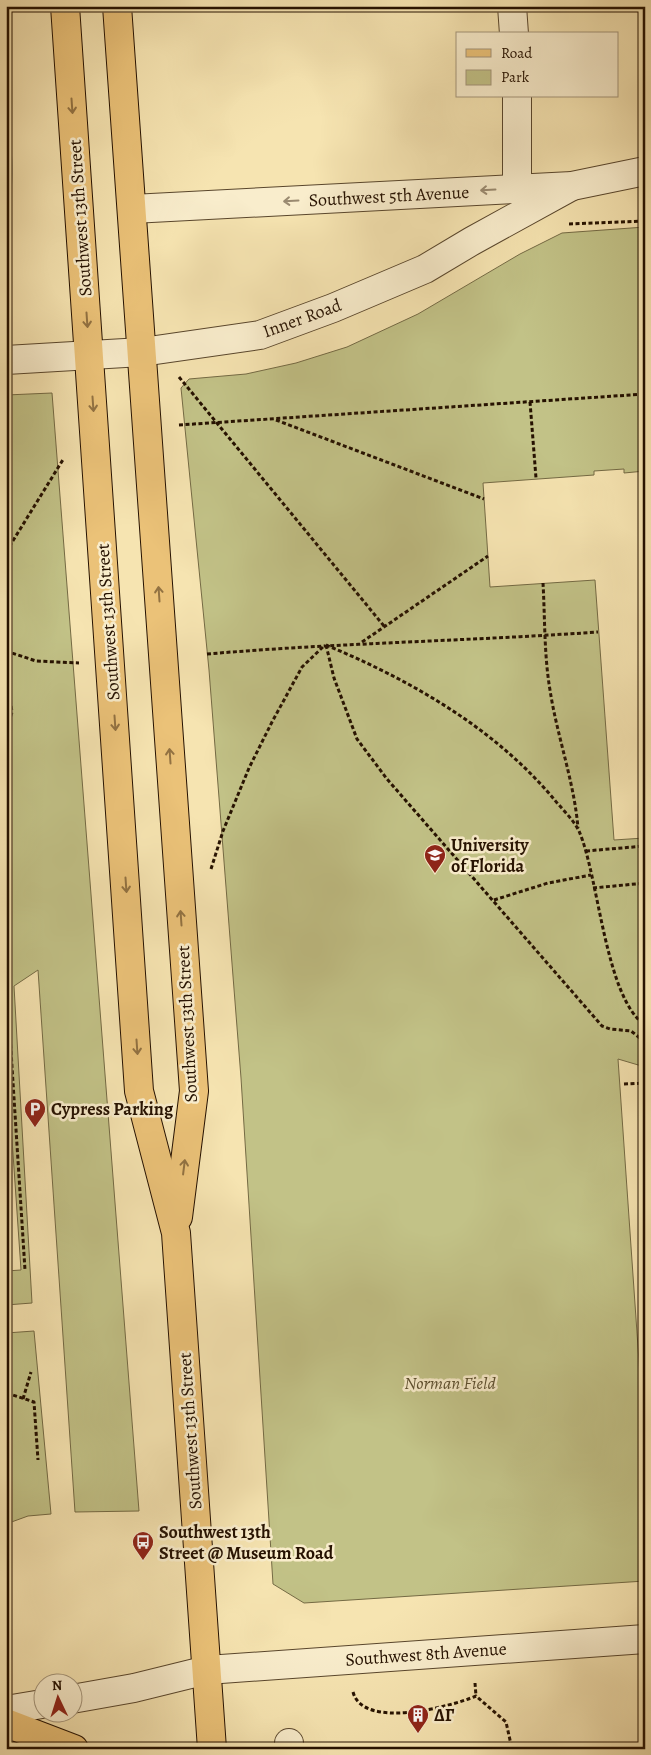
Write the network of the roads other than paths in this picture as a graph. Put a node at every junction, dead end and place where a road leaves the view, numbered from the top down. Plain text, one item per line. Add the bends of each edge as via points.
1 (65, 6) edge
2 (117, 6) edge
3 (512, 6) edge
4 (514, 32) edge
5 (517, 98) edge
6 (645, 171) edge
7 (572, 186) junction
8 (517, 189) junction
9 (132, 209) junction
10 (142, 352) junction
11 (90, 355) junction
12 (6, 360) edge
13 (176, 1233) junction
14 (645, 1639) edge
15 (207, 1670) junction
16 (82, 1696) edge
17 (32, 1706) edge
18 (6, 1710) edge
19 (6, 1723) edge
20 (74, 1749) edge
21 (212, 1749) edge

1 -> 11 main road, Southwest 13th Street
2 - 9 main road, Southwest 13th Street
3 - 4 street
5 - 8 street
6 - 7 street, Southwest 5th Avenue
7 - 8 street, Southwest 5th Avenue
7 - 10 street, Inner Road via 425,269 333,308 260,334
8 -> 9 street, Southwest 5th Avenue
9 - 10 main road, Southwest 13th Street
10 - 11 street, Inner Road
13 -> 10 main road, Southwest 13th Street via 194,1091
11 - 12 street, Inner Road
11 -> 13 main road, Southwest 13th Street via 140,1091
13 - 15 main road, Southwest 13th Street
14 - 15 street, Southwest 8th Avenue
15 - 16 street, Southwest 8th Avenue via 134,1688
15 - 21 main road, Southwest 13th Street
17 - 18 street
19 - 20 main road

